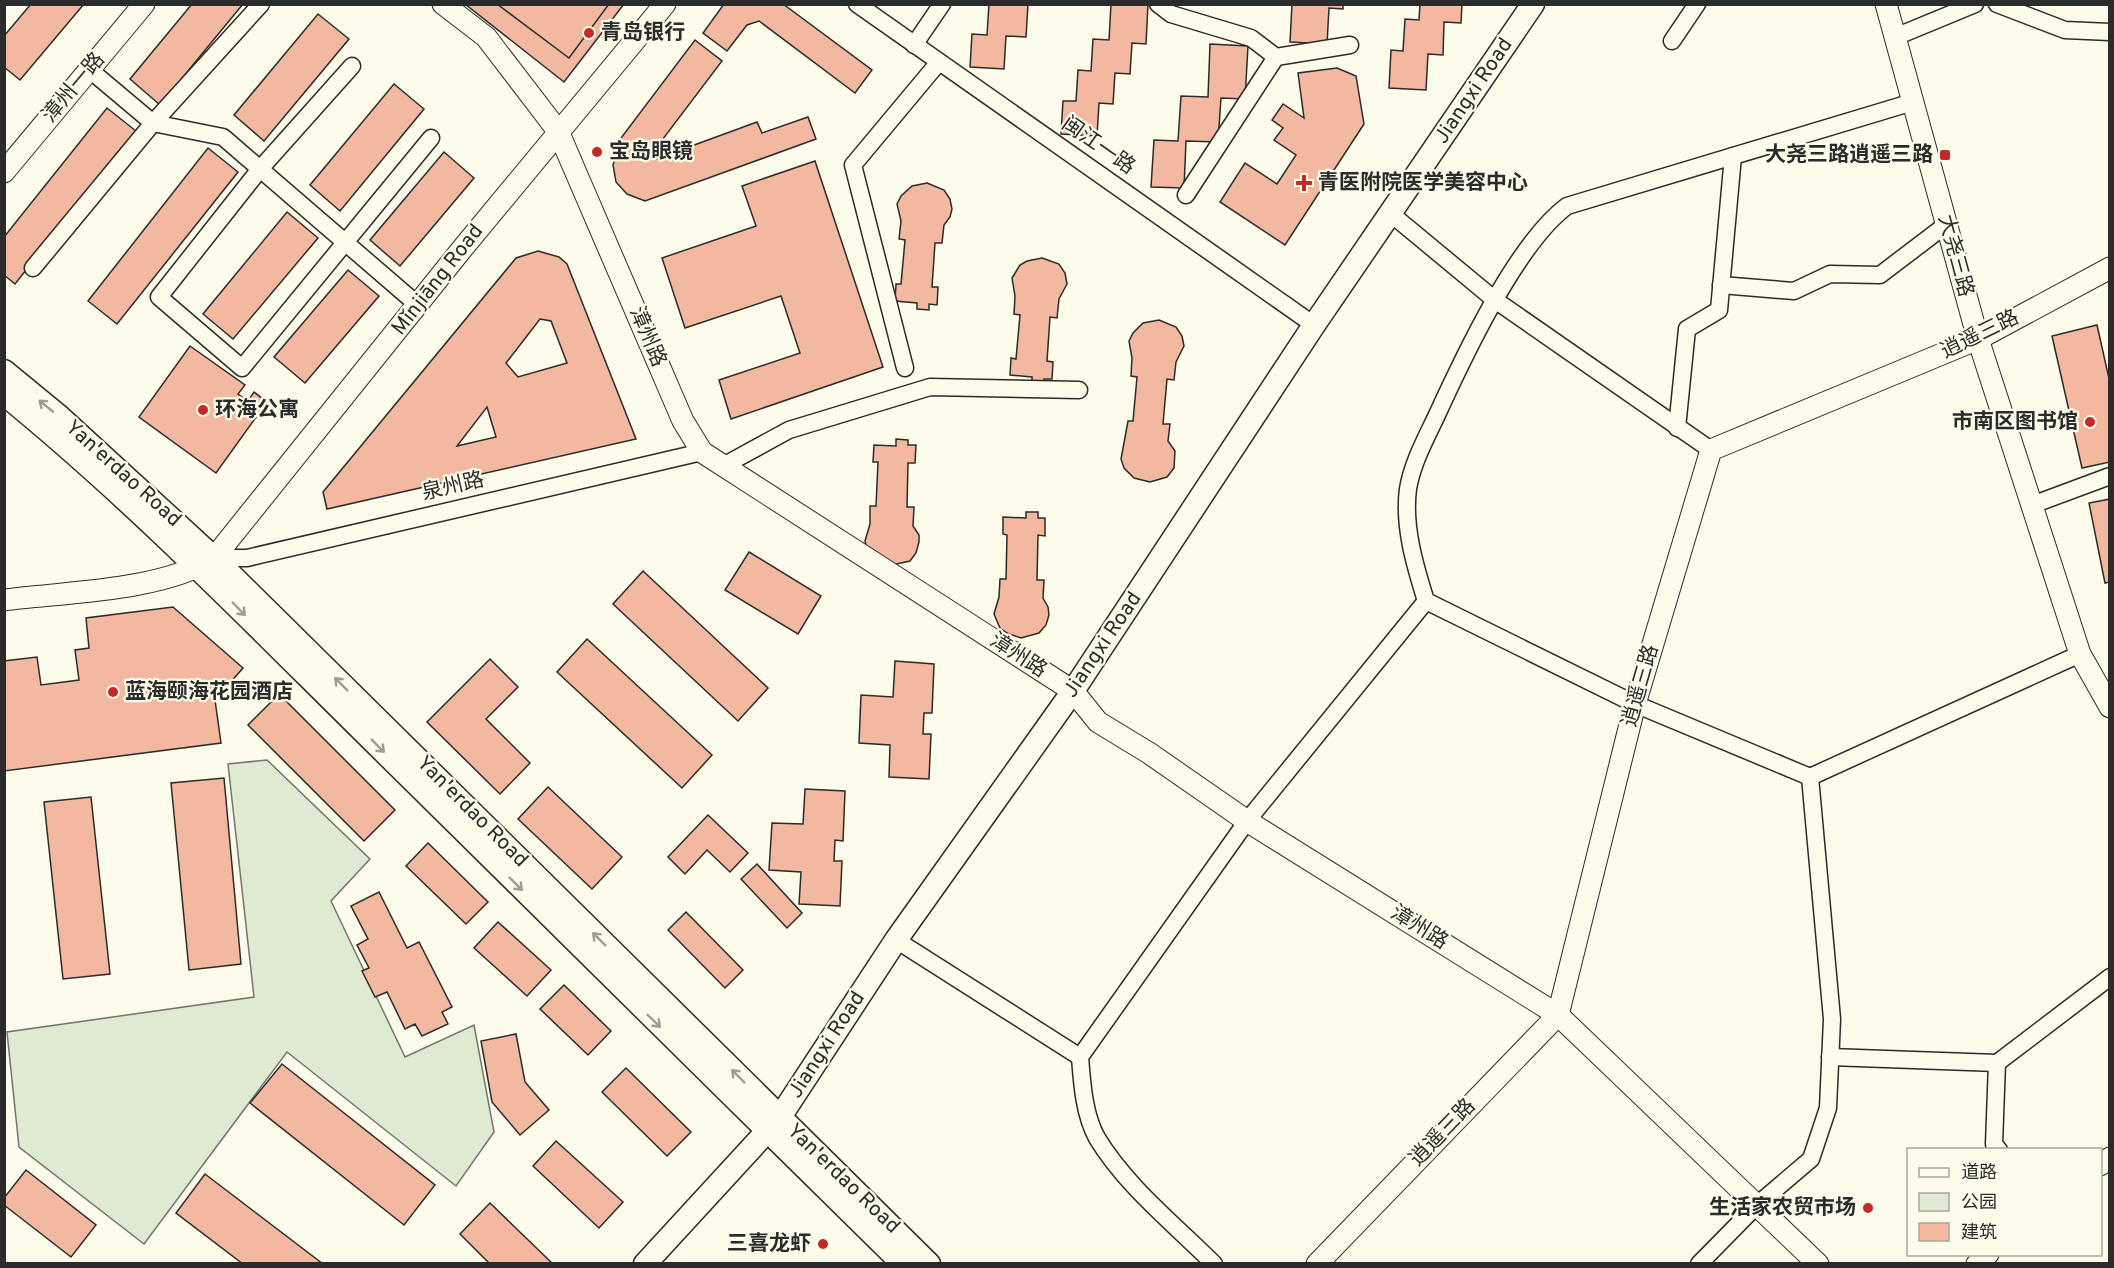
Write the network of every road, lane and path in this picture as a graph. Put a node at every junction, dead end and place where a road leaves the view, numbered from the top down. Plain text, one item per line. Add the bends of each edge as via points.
1 (144, 4) edge
2 (261, 4) edge
3 (443, 4) edge
4 (665, 4) edge
5 (857, 4) edge
6 (942, 4) edge
7 (1158, 4) edge
8 (1533, 4) edge
9 (1697, 4) edge
10 (1886, 4) edge
11 (1975, 4) edge
12 (1997, 4) edge
13 (2109, 32) edge
14 (1895, 37) junction
15 (1672, 41) dead end
16 (914, 45) junction
17 (1350, 45) dead end
18 (1276, 57) junction
19 (939, 62) junction
20 (352, 66) dead end
21 (90, 70) junction
22 (1913, 102) junction
23 (153, 123) junction
24 (558, 131) junction
25 (431, 138) dead end
26 (1733, 156) junction
27 (260, 169) junction
28 (4, 172) edge
29 (1186, 195) dead end
30 (1390, 213) junction
31 (1947, 224) junction
32 (346, 244) junction
33 (33, 268) dead end
34 (2109, 268) edge
35 (1721, 285) junction
36 (1495, 300) junction
37 (418, 306) junction
38 (1314, 325) junction
39 (1978, 339) junction
40 (905, 368) dead end
41 (4, 371) edge
42 (1079, 390) dead end
43 (4, 394) edge
44 (1677, 428) junction
45 (1711, 450) junction
46 (702, 452) junction
47 (723, 466) junction
48 (2109, 476) edge
49 (2032, 505) junction
50 (206, 563) junction
51 (4, 600) edge
52 (1426, 601) junction
53 (2080, 654) junction
54 (2104, 686) edge
55 (1072, 691) junction
56 (1635, 704) junction
57 (2109, 707) edge
58 (1810, 777) junction
59 (1247, 821) junction
60 (896, 940) junction
61 (2109, 976) edge
62 (1558, 1015) junction
63 (1080, 1057) junction
64 (1830, 1057) junction
65 (1997, 1063) junction
66 (774, 1124) junction
67 (1998, 1148) edge
68 (1757, 1205) junction
69 (645, 1263) edge
70 (903, 1263) edge
71 (929, 1263) edge
72 (1214, 1263) edge
73 (1317, 1263) edge
74 (1699, 1263) edge
75 (1818, 1263) edge

1 - 21 street, 漳州一路
2 - 23 street
3 - 24 street, 漳州路 via 486,37
4 - 24 street, Mǐnjiāng Road
5 - 16 street, 闽江一路
6 - 16 street
7 - 18 street via 1171,15 1251,38
8 - 30 main road, Jiangxi Road
9 - 15 street
10 - 14 street, 大尧三路
11 - 14 street
12 - 13 street via 2065,30
14 - 22 street, 大尧三路
16 - 19 street, 闽江一路
17 - 18 street
18 - 29 street
19 - 38 street, 闽江一路
19 - 40 street via 853,165
20 - 27 street
21 - 23 street
21 - 28 street, 漳州一路
22 - 26 street
22 - 31 street, 大尧三路
23 - 27 street via 223,137
23 - 33 street
24 - 37 street, Mǐnjiāng Road
24 - 46 street, 漳州路 via 682,421
25 - 32 street
26 - 35 street
26 - 36 street via 1567,206 1551,218 1530,244
27 - 32 street
27 - 32 street via 159,297 242,368
30 - 36 street
30 - 38 main road, Jiangxi Road
31 - 35 street via 1880,274 1830,274 1794,291
31 - 39 street, 大尧三路
32 - 37 street
34 - 39 street, 逍遥三路
35 - 44 street via 1719,310 1687,329
36 - 44 street
36 - 52 street via 1449,387 1416,460 1408,488 1415,566
37 - 50 street, Mǐnjiāng Road
38 - 55 main road, Jiangxi Road
39 - 45 street, 逍遥三路
39 - 49 street, 大尧三路
50 -> 41 main road, Yan'erdao Road via 60,417
42 - 47 street via 930,387 789,430
43 - 50 main road, Yan'erdao Road
44 - 45 street
45 - 56 street, 逍遥三路
46 - 47 street, 漳州路
46 - 50 street, 泉州路 via 247,558
47 - 55 street, 漳州路
48 - 49 street
49 - 53 street, 大尧三路
50 - 51 street via 147,583
50 - 66 main road, Yan'erdao Road
52 - 56 street
52 - 59 street
53 - 54 street, 大尧三路
53 - 58 street
54 - 57 street, 大尧三路
55 - 59 street, 漳州路 via 1098,722
55 - 60 main road, Jiangxi Road
56 - 58 street
56 - 62 street, 逍遥三路
58 - 64 street via 1832,1019
59 - 62 street, 漳州路
59 - 63 street
60 - 63 street
60 - 66 main road, Jiangxi Road
61 - 65 street
62 - 68 street, 漳州路
62 - 73 street, 逍遥三路
63 - 72 street via 1083,1094 1096,1137 1128,1179
64 - 65 street
64 - 68 street via 1828,1108 1811,1159
65 - 67 street via 1994,1144
66 - 69 main road, Jiangxi Road
66 - 70 main road, Yan'erdao Road
66 - 71 main road, Yan'erdao Road
68 - 74 street
68 - 75 street, 漳州路

